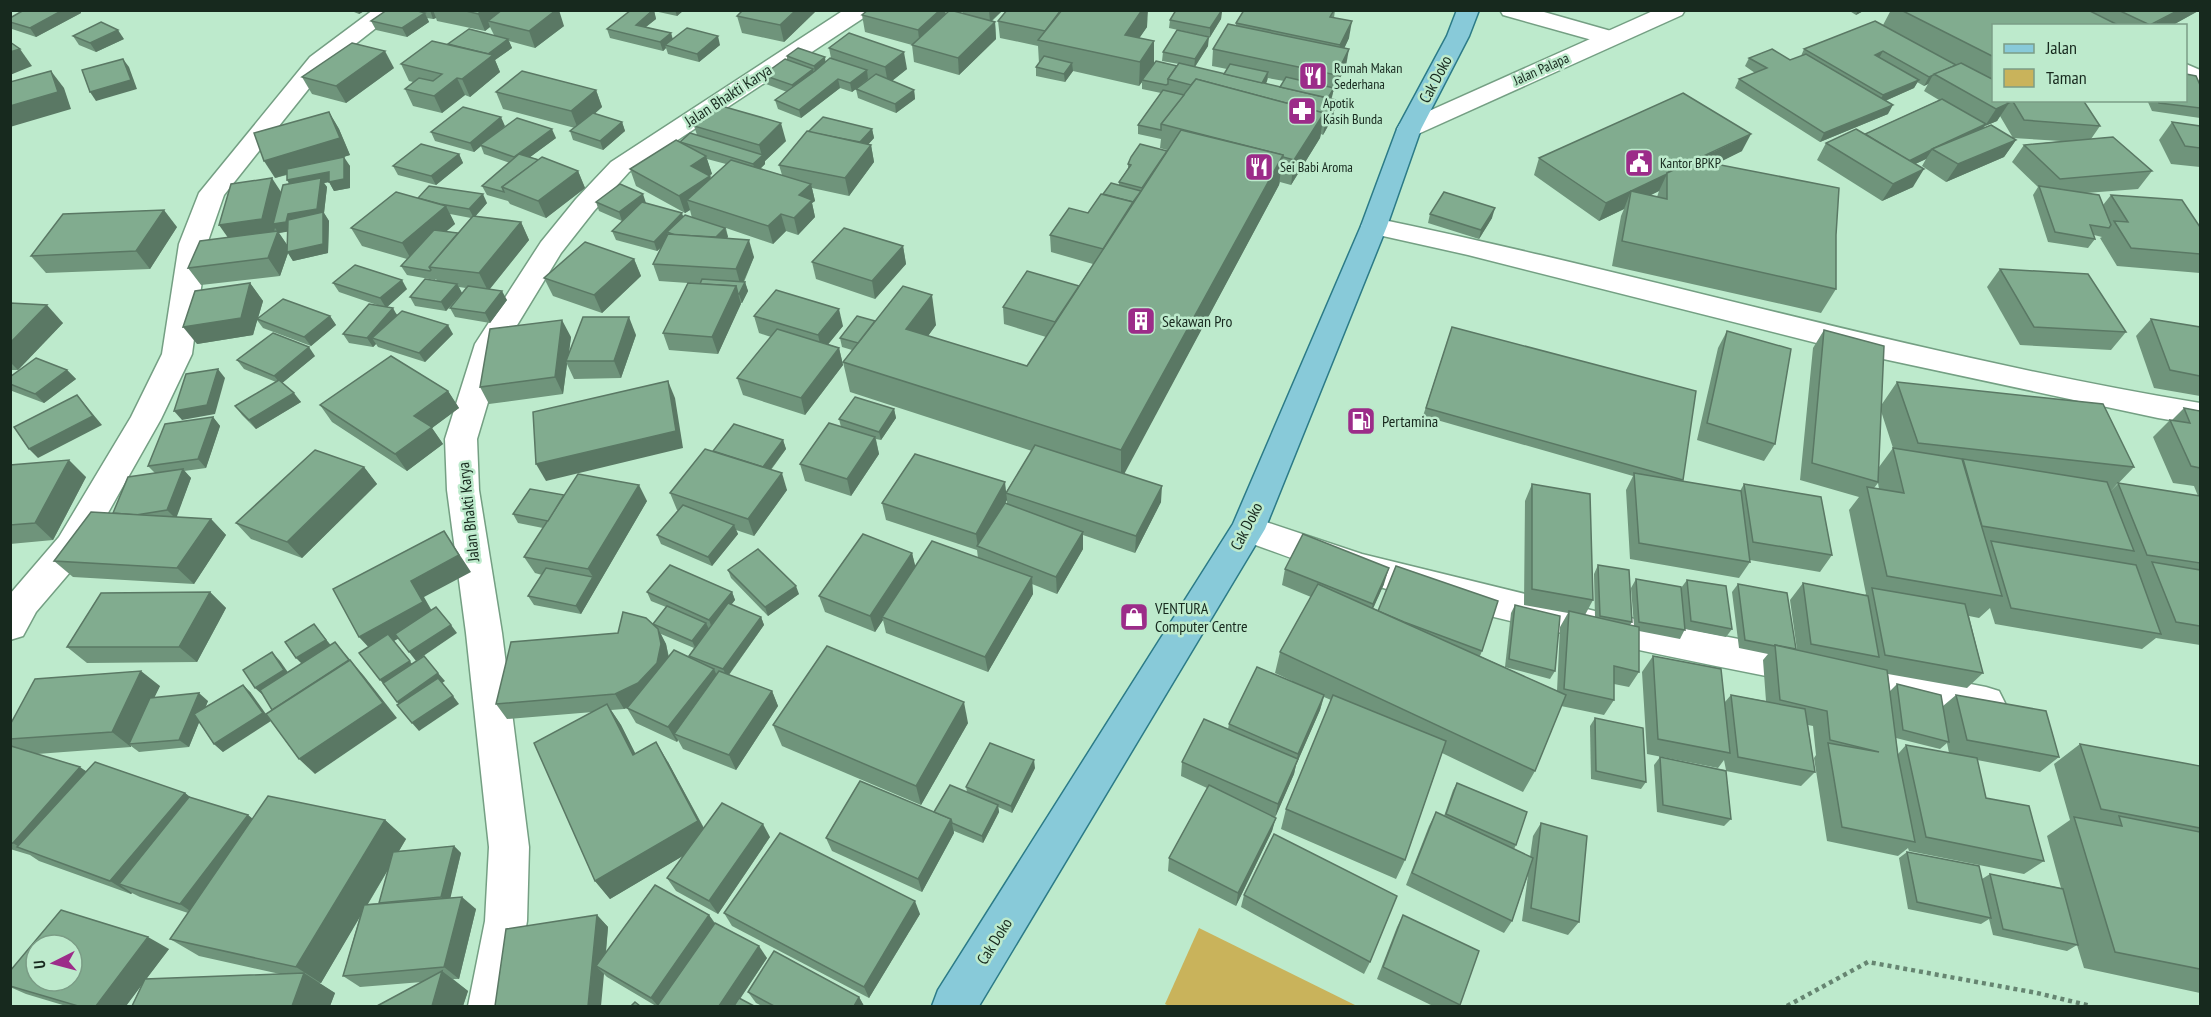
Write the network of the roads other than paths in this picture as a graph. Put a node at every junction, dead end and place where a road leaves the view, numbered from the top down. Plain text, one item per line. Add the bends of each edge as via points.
1 (388, 10) edge
2 (860, 10) edge
3 (1468, 10) edge
4 (1511, 10) edge
5 (1674, 10) edge
6 (1610, 38) junction
7 (1408, 129) junction
8 (1374, 226) junction
9 (2200, 414) edge
10 (1248, 529) junction
11 (10, 625) edge
12 (1986, 703) edge
13 (490, 1006) edge
14 (954, 1006) edge

1 - 11 street via 318,62 212,193 193,244 177,354 145,419 71,547 24,602
2 - 13 street, Jalan Bhakti Karya via 621,167 551,248 490,344 461,439 463,490 509,847 506,921
3 - 7 main road, Cak Doko
4 - 6 street
5 - 6 street, Jalan Palapa
6 - 7 street, Jalan Palapa
7 - 8 main road, Cak Doko
8 - 9 street via 1860,344
8 - 10 main road, Cak Doko
10 - 12 street via 1362,568 1599,627
10 - 14 main road, Cak Doko

